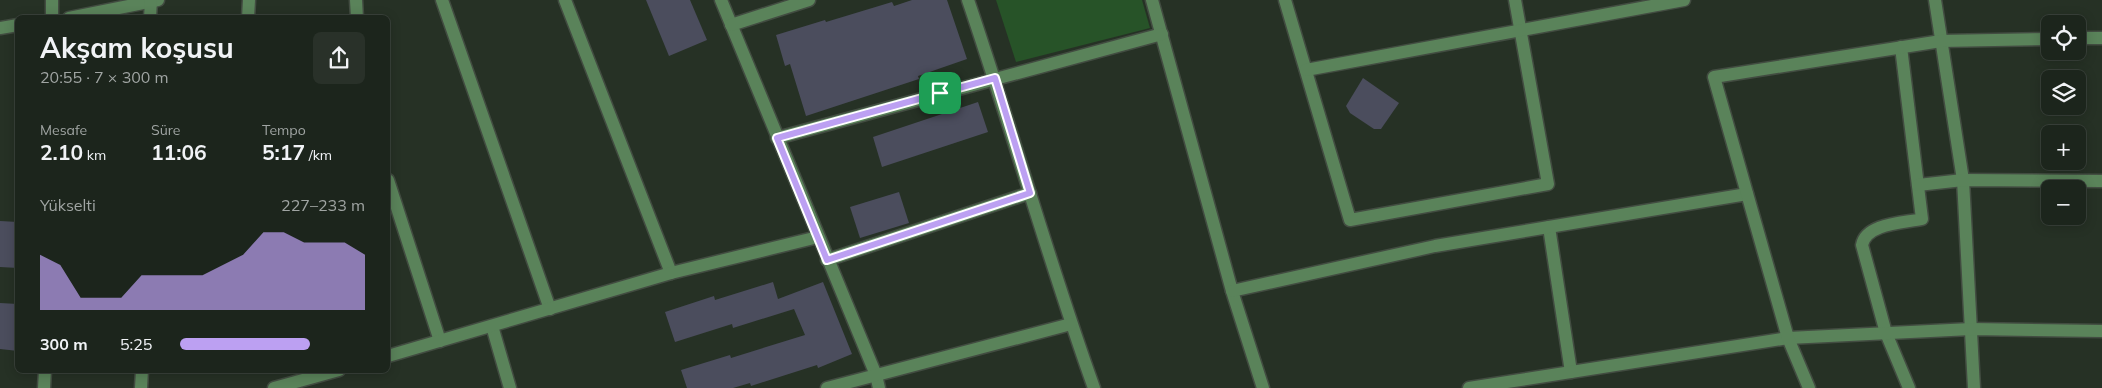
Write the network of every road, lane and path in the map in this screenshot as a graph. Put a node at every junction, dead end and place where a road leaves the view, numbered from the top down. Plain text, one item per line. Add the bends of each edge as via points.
1 (52, 0) edge
2 (249, 0) edge
3 (356, 0) edge
4 (442, 0) edge
5 (565, 0) edge
6 (721, 0) edge
7 (809, 0) edge
8 (968, 0) edge
9 (1152, 0) edge
10 (1285, 0) edge
11 (1514, 0) edge
12 (1684, 0) edge
13 (1935, 0) edge
14 (153, 1) edge
15 (52, 15) edge
16 (84, 15) edge
17 (151, 15) edge
18 (248, 15) edge
19 (358, 15) edge
20 (731, 25) junction
21 (15, 26) edge
22 (0, 28) edge
23 (1520, 29) junction
24 (1162, 34) junction
25 (2041, 38) edge
26 (2086, 38) edge
27 (2102, 38) edge
28 (1941, 40) junction
29 (1901, 47) junction
30 (1306, 70) junction
31 (995, 78) junction
32 (777, 138) junction
33 (1963, 180) junction
34 (2102, 182) edge
35 (1918, 185) junction
36 (390, 186) edge
37 (1030, 193) junction
38 (1747, 194) junction
39 (1549, 227) junction
40 (818, 237) junction
41 (827, 260) junction
42 (671, 274) junction
43 (1232, 291) junction
44 (550, 309) junction
45 (1071, 324) junction
46 (492, 326) junction
47 (1971, 329) junction
48 (2102, 330) edge
49 (1886, 333) junction
50 (1788, 338) junction
51 (440, 341) junction
52 (390, 355) edge
53 (1571, 372) junction
54 (45, 373) edge
55 (142, 373) edge
56 (312, 374) edge
57 (876, 375) junction
58 (44, 388) edge
59 (141, 388) edge
60 (274, 388) edge
61 (510, 388) edge
62 (827, 388) edge
63 (879, 388) edge
64 (1094, 388) edge
65 (1263, 388) edge
66 (1469, 388) edge
67 (1809, 388) edge
68 (1909, 388) edge
69 (1974, 388) edge

1 - 15 street
2 - 18 street
3 - 19 street
4 - 44 street
5 - 42 street
6 - 20 street
7 - 20 street
8 - 31 street
9 - 24 street
10 - 30 street
11 - 23 street
12 - 23 street
13 - 28 street
14 - 16 street
14 - 17 street
20 - 32 street
21 - 22 street
23 - 30 street
23 - 30 street via 1548,184 1350,220
24 - 31 street
24 - 43 street
25 - 28 street
26 - 27 street
28 - 29 street
28 - 33 street
29 - 35 street
29 - 38 street via 1714,77
31 - 32 street
31 - 37 street
32 - 40 street
33 - 34 street
33 - 35 street
33 - 47 street
35 - 49 street via 1922,219 1874,229 1862,241
36 - 51 street
37 - 41 street
37 - 45 street
38 - 39 street
38 - 50 street
39 - 43 street via 1435,246
39 - 53 street
40 - 41 street
40 - 42 street
41 - 57 street
42 - 44 street
43 - 65 street
44 - 46 street
45 - 57 street
45 - 64 street
46 - 51 street
46 - 61 street
47 - 48 street
47 - 49 street
47 - 69 street
49 - 50 street
49 - 68 street
50 - 53 street
50 - 67 street
51 - 52 street
53 - 66 street
54 - 58 street
55 - 59 street
56 - 60 street
57 - 62 street
57 - 63 street

